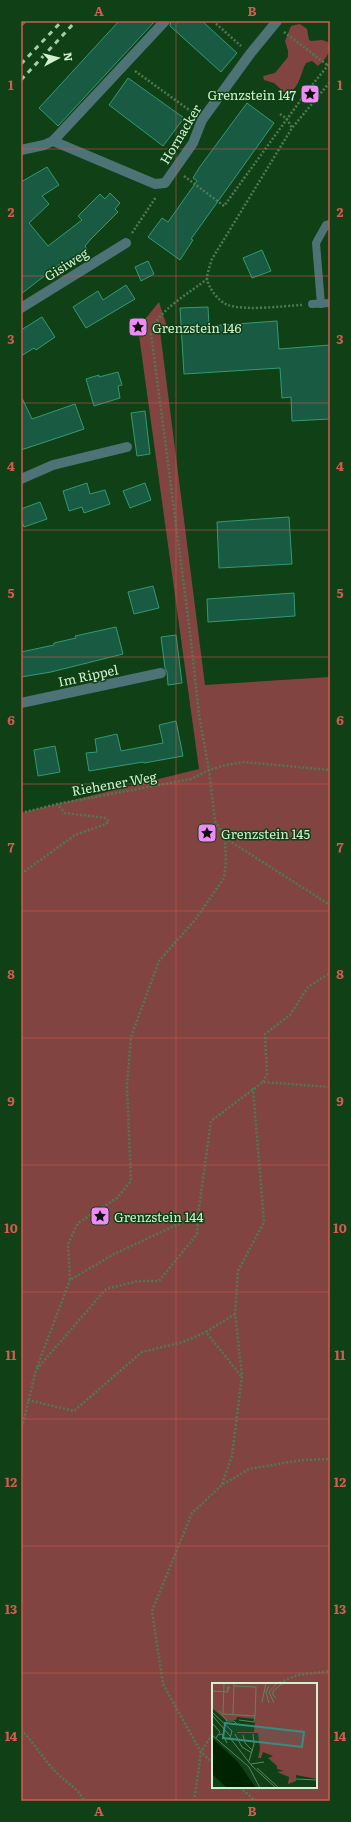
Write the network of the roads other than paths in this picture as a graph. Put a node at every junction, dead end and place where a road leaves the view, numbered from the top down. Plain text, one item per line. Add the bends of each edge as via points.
1 (165, 21) edge
2 (276, 23) edge
3 (53, 141) junction
4 (21, 150) edge
5 (330, 224) edge
6 (126, 243) road end
7 (312, 304) road end
8 (326, 304) edge
9 (21, 308) edge
10 (127, 448) dead end
11 (21, 479) edge
12 (161, 673) dead end
13 (21, 703) edge

1 - 3 street
2 - 3 street, Hornacker via 202,120 193,143 165,183 155,184
3 - 4 street
5 - 8 lane via 326,225 316,243
6 - 9 street, Gisiweg
7 - 8 lane
10 - 11 street via 53,465
12 - 13 street, Im Rippel

